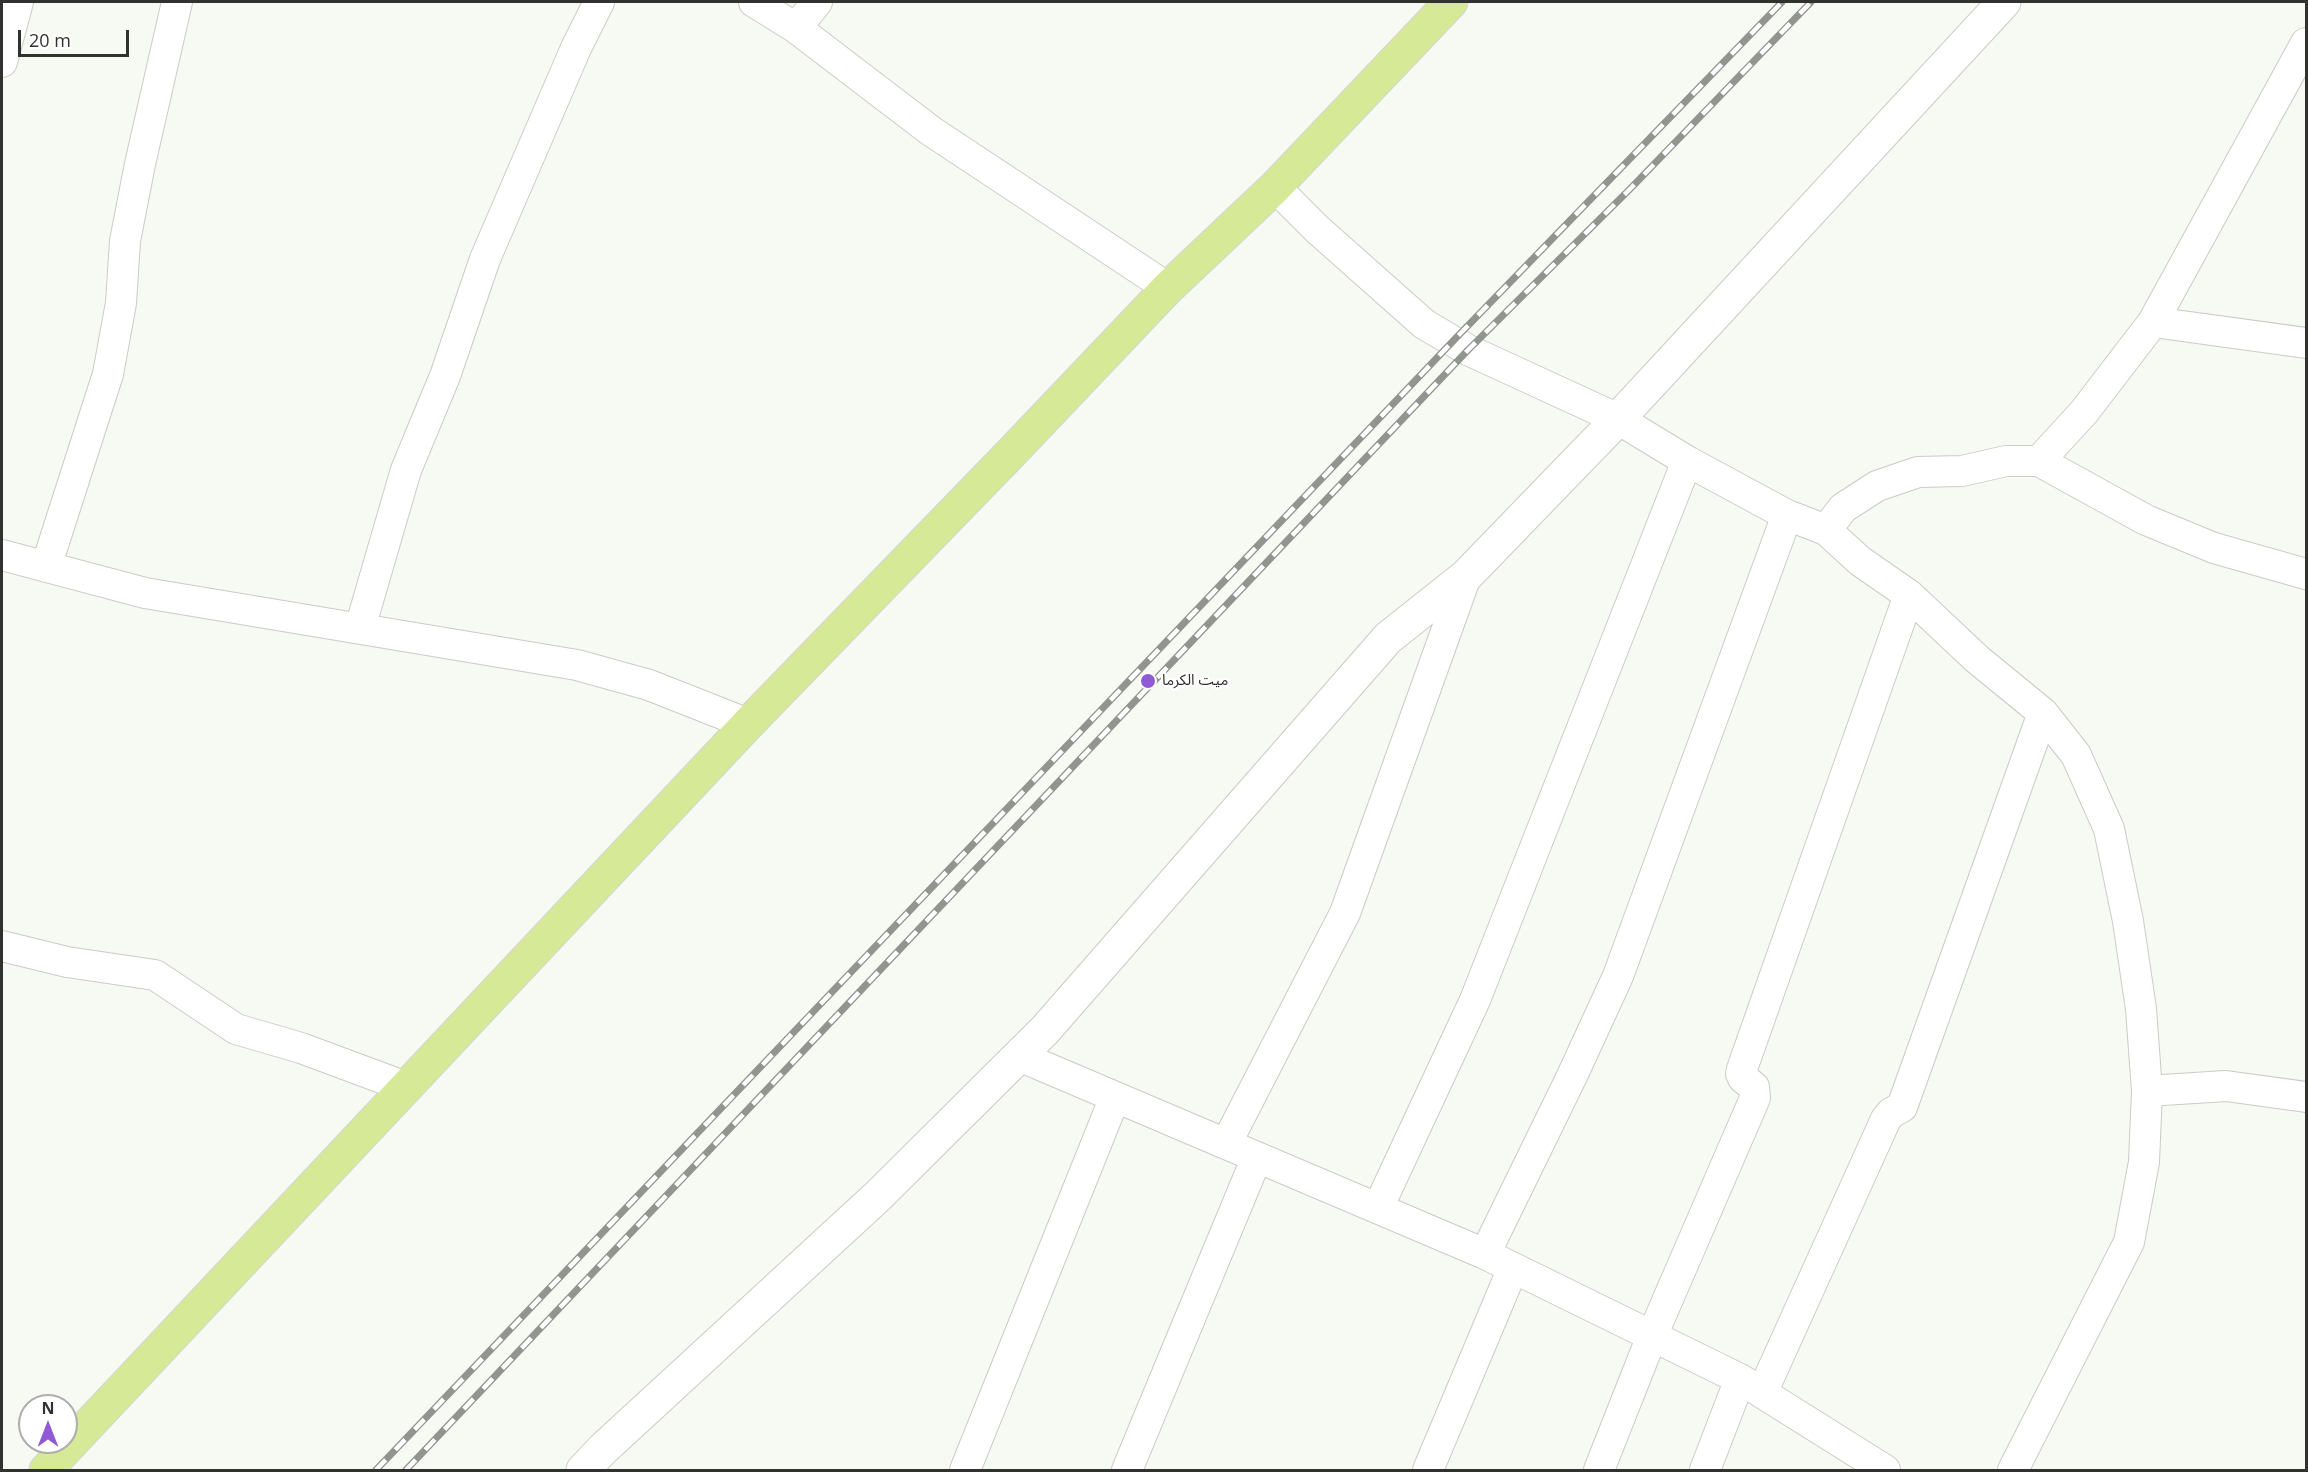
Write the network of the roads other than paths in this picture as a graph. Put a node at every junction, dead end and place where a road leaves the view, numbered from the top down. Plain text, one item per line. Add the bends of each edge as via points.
1 (18, 2) edge
2 (177, 2) edge
3 (598, 2) edge
4 (754, 2) edge
5 (817, 2) edge
6 (1451, 2) edge
7 (2004, 2) edge
8 (796, 28) junction
9 (2307, 42) edge
10 (2, 62) edge
11 (1275, 187) junction
12 (1167, 288) junction
13 (2153, 322) junction
14 (2307, 343) edge
15 (1618, 418) junction
16 (1688, 461) junction
17 (2040, 461) junction
18 (1787, 514) junction
19 (1826, 530) junction
20 (2, 555) edge
21 (46, 567) junction
22 (2307, 574) edge
23 (1466, 576) junction
24 (1909, 595) junction
25 (360, 628) junction
26 (2043, 713) junction
27 (748, 724) junction
28 (2, 946) edge
29 (1019, 1056) junction
30 (406, 1088) junction
31 (2147, 1090) junction
32 (1115, 1097) junction
33 (2307, 1097) edge
34 (1226, 1144) junction
35 (1257, 1157) junction
36 (1378, 1208) junction
37 (1485, 1254) junction
38 (1513, 1268) junction
39 (1652, 1336) junction
40 (1751, 1386) junction
41 (46, 1470) edge
42 (583, 1470) edge
43 (965, 1470) edge
44 (1127, 1470) edge
45 (1428, 1470) edge
46 (1599, 1470) edge
47 (1705, 1470) edge
48 (1885, 1470) edge
49 (2013, 1470) edge

1 - 10 street
2 - 21 street via 125,241 121,303 108,374
3 - 25 street via 485,259 446,376 406,470
4 - 8 street
5 - 8 street
6 - 11 main road
7 - 15 street
8 - 12 street via 931,130
9 - 13 street
11 - 12 main road
11 - 15 street via 1424,324 1468,350
12 - 27 main road
13 - 14 street
13 - 17 street via 2084,412
15 - 16 street
15 - 23 street
16 - 18 street
16 - 36 street via 1475,1000
17 - 19 street via 2006,461 1962,471 1918,472 1877,486 1843,508
17 - 22 street via 2146,520 2214,548
18 - 19 street
18 - 37 street via 1618,976
19 - 24 street via 1860,561
20 - 21 street
21 - 25 street via 145,592
23 - 29 street via 1388,638
23 - 34 street via 1345,913
24 - 26 street via 1977,659
24 - 39 street via 1742,1069 1743,1078 1754,1088 1755,1098
25 - 27 street via 577,665 649,685
26 - 31 street via 2076,755 2109,829 2141,1009
26 - 40 street via 1902,1107 1886,1119
27 - 30 main road
28 - 30 street via 67,962 155,975 236,1029 302,1048
29 - 32 street
29 - 42 street via 878,1196
30 - 41 main road
31 - 33 street via 2226,1086
31 - 49 street via 2144,1162 2129,1242
32 - 34 street
32 - 43 street
34 - 35 street
35 - 36 street
35 - 44 street
36 - 37 street
37 - 38 street
38 - 39 street
38 - 45 street
39 - 40 street
39 - 46 street
40 - 47 street
40 - 48 street

